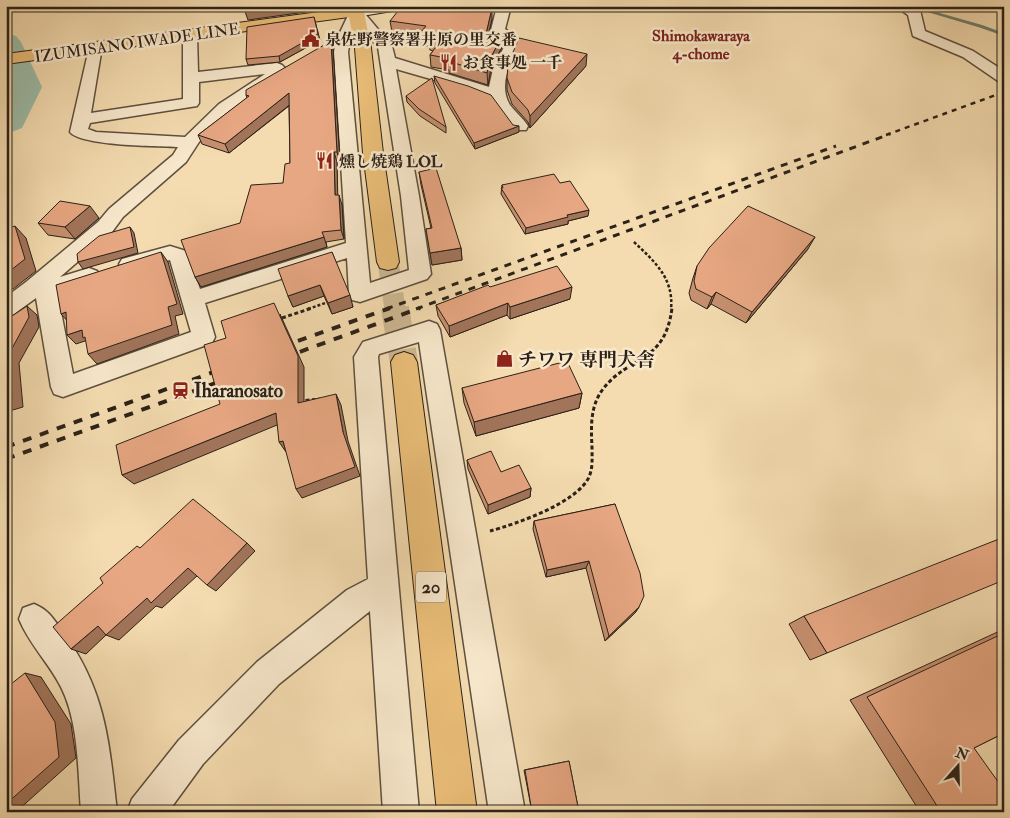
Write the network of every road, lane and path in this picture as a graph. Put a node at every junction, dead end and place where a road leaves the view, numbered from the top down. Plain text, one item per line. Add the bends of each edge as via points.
1 (398, 6) edge
2 (504, 6) edge
3 (902, 6) edge
4 (355, 8) edge
5 (190, 35) junction
6 (96, 47) junction
7 (6, 59) edge
8 (387, 61) junction
9 (190, 78) junction
10 (1004, 78) edge
11 (498, 97) junction
12 (82, 119) junction
13 (520, 126) edge
14 (190, 142) junction
15 (634, 242) dead end
16 (357, 247) junction
17 (388, 262) tunnel mouth
18 (40, 290) junction
19 (360, 290) junction
20 (192, 299) junction
21 (6, 308) edge
22 (282, 318) edge
23 (404, 362) tunnel mouth
24 (368, 392) junction
25 (297, 398) edge
26 (462, 538) junction
27 (382, 588) junction
28 (34, 619) dead end
29 (99, 812) edge
30 (144, 812) edge
31 (401, 812) edge
32 (457, 812) edge
33 (507, 812) edge

1 - 4 main road
2 - 11 street via 498,30 512,45 498,73
3 - 10 street via 915,12 918,33 968,54
4 - 5 main road, IZUMISANO IWADE LINE
4 - 8 street via 384,46
4 - 16 street via 335,42 341,52
4 - 17 main road via 363,48
5 - 6 main road, IZUMISANO IWADE LINE
5 - 9 street
6 - 7 main road, IZUMISANO IWADE LINE
6 - 12 street
8 - 11 street
8 - 19 street via 420,274 360,294
9 - 12 street via 191,103
9 - 14 street via 291,65 225,107
11 - 13 street
12 - 14 street via 79,132 95,137
14 - 18 street via 180,158
15 - 26 path via 664,272 674,293 672,312 663,338 654,350 609,381 597,397 591,415 592,470 583,487 512,526
16 - 19 street
16 - 20 street
18 - 20 street via 170,253 179,256
18 - 20 street via 63,387 204,337
18 - 21 street
19 - 22 path
23 - 32 main road, 20
24 - 25 path via 298,401
24 - 26 street via 366,356 371,348 430,330
24 - 27 street
26 - 33 street
27 - 30 street via 358,601 268,673 190,752
27 - 31 street
28 - 29 street via 64,662 82,697 91,738

